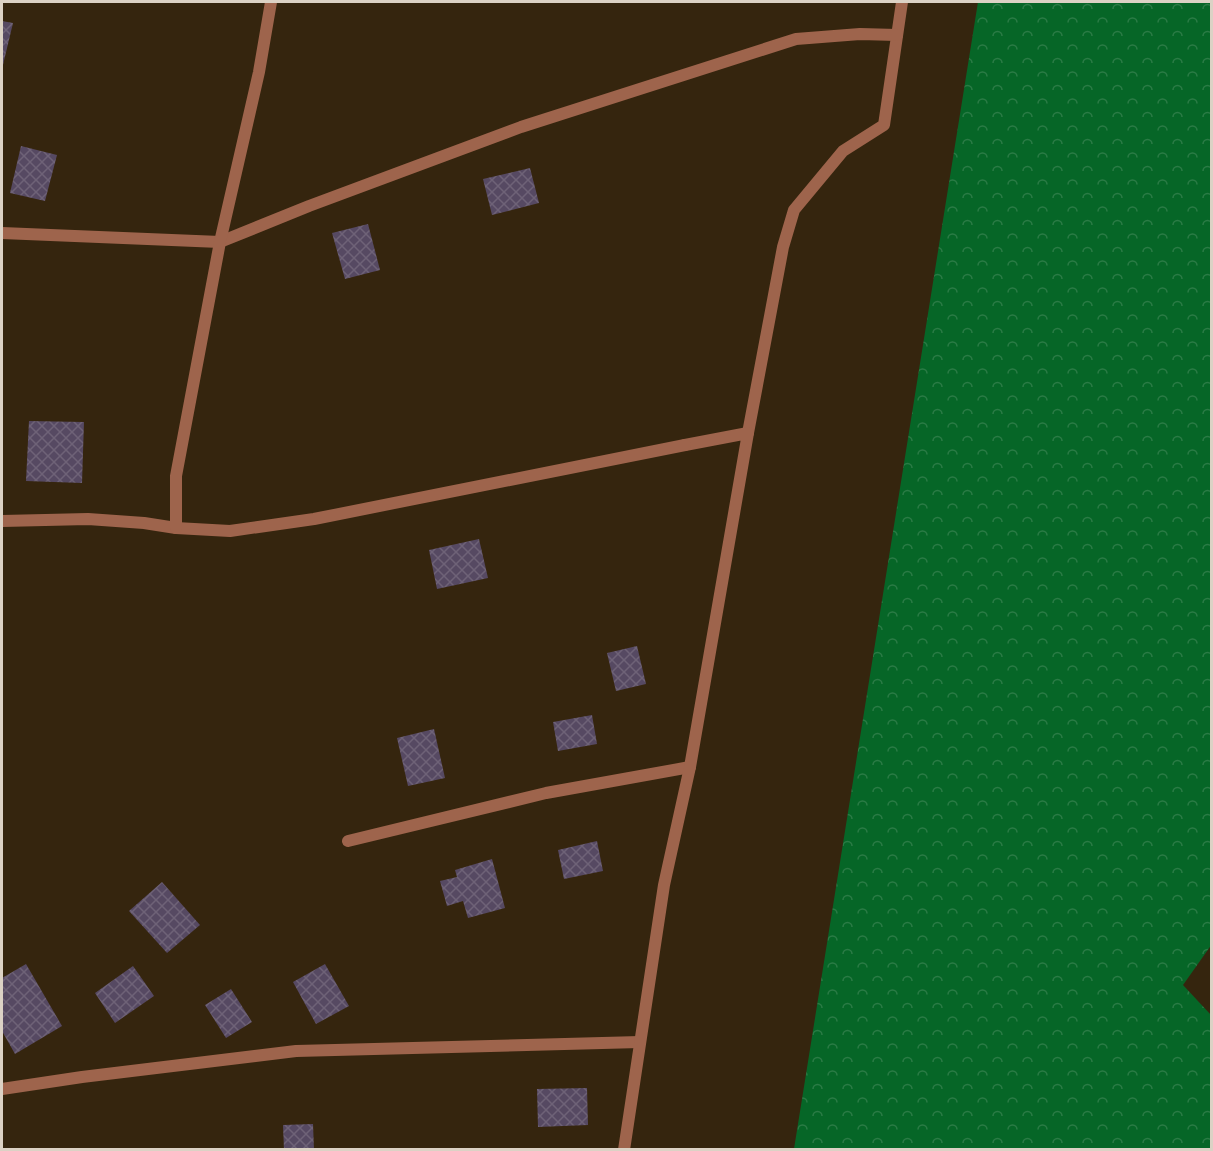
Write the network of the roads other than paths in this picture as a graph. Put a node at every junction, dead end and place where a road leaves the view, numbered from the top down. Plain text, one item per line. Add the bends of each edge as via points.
1 (271, 2) edge
2 (902, 2) edge
3 (897, 35) junction
4 (2, 233) edge
5 (220, 242) junction
6 (748, 433) junction
7 (2, 521) edge
8 (176, 528) junction
9 (690, 767) junction
10 (348, 841) dead end
11 (640, 1042) junction
12 (2, 1089) edge
13 (624, 1149) edge

1 - 5 street
2 - 3 street
3 - 5 street via 796,39 521,127
3 - 6 street via 884,125 843,151 794,210 783,247
4 - 5 street
5 - 8 street via 176,476
6 - 8 street via 314,519 230,531
6 - 9 street
7 - 8 street via 88,519
9 - 10 street via 546,793
9 - 11 street via 664,885
11 - 12 street via 296,1051
11 - 13 street

